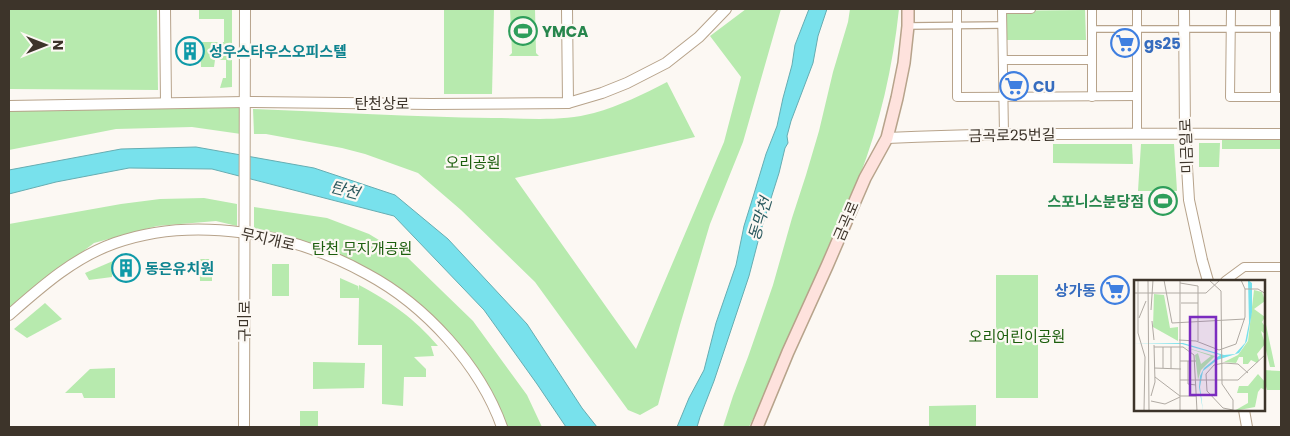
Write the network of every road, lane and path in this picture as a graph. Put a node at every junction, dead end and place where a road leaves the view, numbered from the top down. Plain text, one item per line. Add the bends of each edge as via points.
1 (165, 9) edge
2 (245, 9) edge
3 (566, 9) edge
4 (726, 9) edge
5 (908, 9) edge
6 (957, 9) edge
7 (1002, 9) edge
8 (1031, 9) edge
9 (1092, 9) edge
10 (1137, 9) edge
11 (1184, 9) edge
12 (1231, 9) edge
13 (1275, 9) edge
14 (1002, 25) junction
15 (908, 26) junction
16 (957, 26) junction
17 (1137, 28) junction
18 (1092, 29) junction
19 (1184, 30) junction
20 (1231, 30) junction
21 (1278, 30) edge
22 (1003, 60) junction
23 (1092, 60) junction
24 (1137, 96) junction
25 (1003, 97) junction
26 (1092, 97) junction
27 (1278, 97) edge
28 (245, 102) junction
29 (166, 103) junction
30 (568, 103) junction
31 (9, 106) edge
32 (1137, 133) junction
33 (1185, 134) junction
34 (1281, 134) edge
35 (1004, 135) junction
36 (886, 138) junction
37 (244, 232) junction
38 (1281, 267) edge
39 (1208, 280) edge
40 (1225, 280) edge
41 (9, 315) edge
42 (1244, 411) edge
43 (244, 427) edge
44 (502, 427) edge
45 (757, 427) edge
46 (1247, 427) edge

1 - 29 street
2 - 28 street
3 - 30 street
4 - 30 street, 탄천상로 via 666,63 627,83
5 - 15 main road, 금곡로
6 - 16 street
7 - 8 street
7 - 14 street
9 - 18 street
10 - 17 street
11 - 19 street, 미금일로
12 - 20 street
13 - 21 street
14 - 16 street
14 - 22 street
15 - 16 street
15 - 36 main road, 금곡로 via 899,89
16 - 25 street via 957,97
17 - 18 street
17 - 19 street
17 - 24 street
18 - 23 street
19 - 20 street
19 - 33 street, 미금일로
20 - 21 street
20 - 27 street via 1230,97
21 - 27 street
22 - 23 street
22 - 25 street
23 - 26 street
24 - 26 street
24 - 32 street
25 - 26 street
25 - 35 street
28 - 29 street, 탄천상로
28 - 30 street, 탄천상로
28 - 37 street, 구미로
29 - 31 street, 탄천상로
32 - 33 street, 금곡로25번길
32 - 35 street, 금곡로25번길
33 - 34 street, 금곡로25번길
33 - 39 street, 미금일로 via 1189,200
35 - 36 street, 금곡로25번길
36 - 45 main road, 금곡로 via 865,178
37 - 41 street, 무지개로 via 182,230 115,243 78,260
37 - 43 street, 구미로
37 - 44 street, 무지개로 via 316,251 368,274 399,294 428,318 462,357 487,391
38 - 40 street via 1244,267
42 - 46 street

